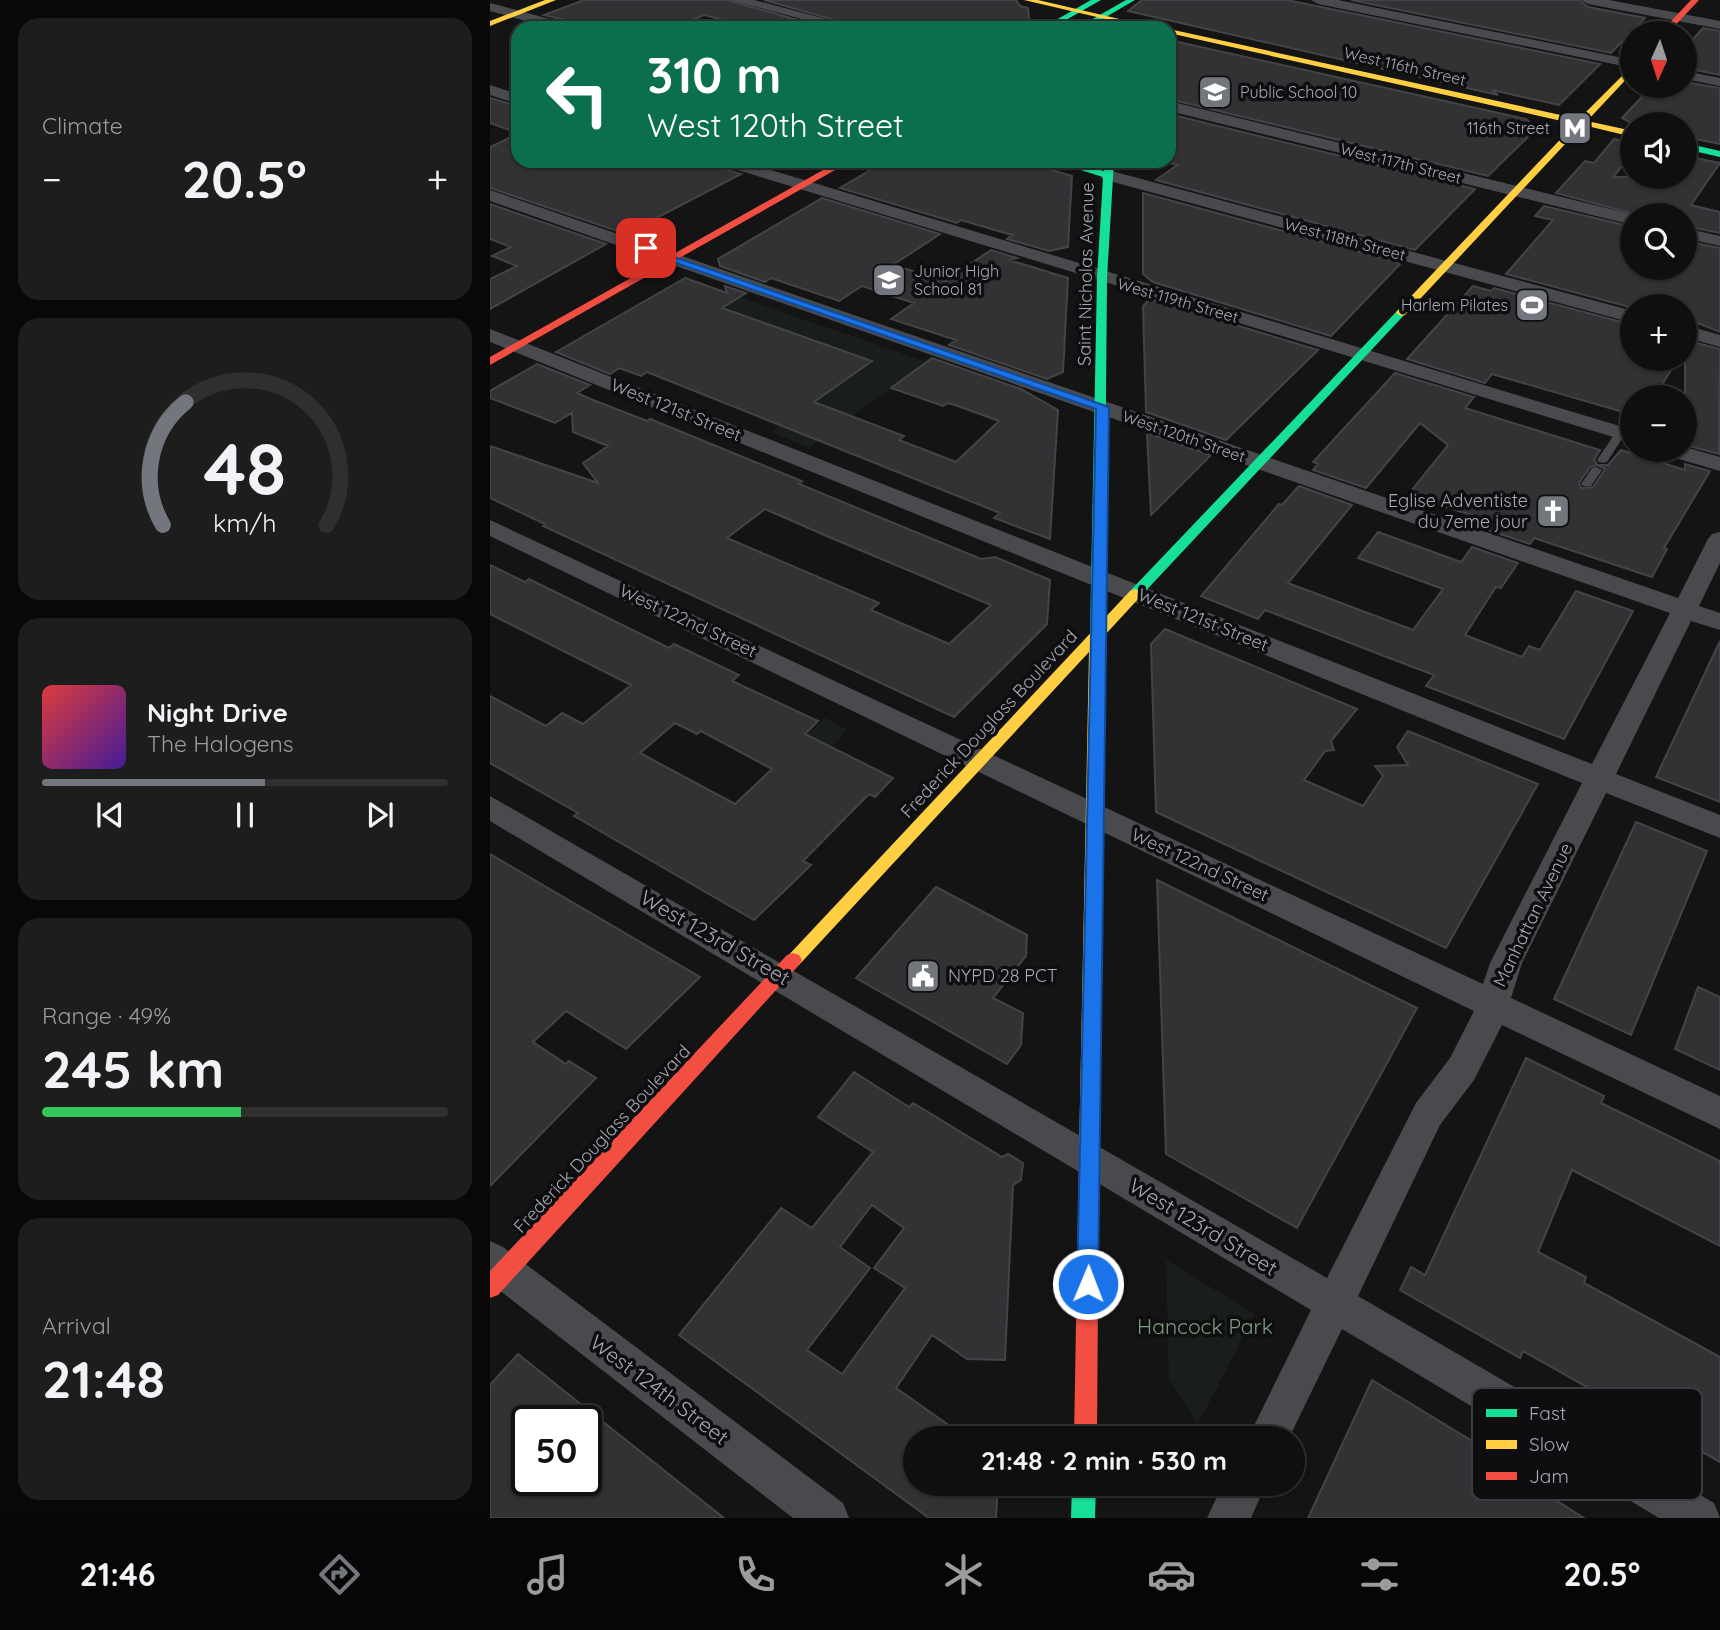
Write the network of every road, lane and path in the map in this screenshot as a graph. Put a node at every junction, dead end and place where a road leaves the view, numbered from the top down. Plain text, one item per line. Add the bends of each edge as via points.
1 (552, 0) edge
2 (737, 0) edge
3 (1028, 0) edge
4 (1097, 0) edge
5 (1131, 0) edge
6 (1318, 0) edge
7 (1588, 0) edge
8 (1695, 0) edge
9 (518, 7) edge
10 (1077, 11) junction
11 (492, 13) edge
12 (1102, 16) junction
13 (1679, 17) junction
14 (551, 21) edge
15 (824, 21) edge
16 (1059, 21) edge
17 (1093, 21) edge
18 (1116, 21) edge
19 (1675, 21) edge
20 (1720, 25) edge
21 (1176, 34) edge
22 (1620, 62) edge
23 (1698, 78) edge
24 (1620, 79) edge
25 (1720, 82) edge
26 (490, 90) edge
27 (511, 97) edge
28 (1176, 108) edge
29 (1580, 122) junction
30 (1620, 131) edge
31 (1697, 149) edge
32 (1720, 154) edge
33 (746, 168) edge
34 (791, 168) edge
35 (833, 168) edge
36 (1108, 168) edge
37 (775, 177) junction
38 (803, 185) junction
39 (750, 190) dead end
40 (1515, 191) junction
41 (490, 195) edge
42 (1620, 217) edge
43 (668, 236) dead end
44 (1697, 236) edge
45 (1720, 241) edge
46 (646, 248) junction
47 (674, 258) junction
48 (621, 262) dead end
49 (1444, 266) junction
50 (1102, 278) junction
51 (1620, 313) edge
52 (512, 323) dead end
53 (1697, 334) edge
54 (490, 335) edge
55 (1720, 341) edge
56 (517, 347) junction
57 (1362, 355) junction
58 (490, 362) edge
59 (1102, 407) junction
60 (1620, 434) edge
61 (1620, 442) edge
62 (1697, 457) edge
63 (1260, 462) junction
64 (1720, 464) edge
65 (1587, 484) dead end
66 (490, 527) edge
67 (1720, 539) edge
68 (1099, 579) junction
69 (1136, 594) junction
70 (1684, 610) junction
71 (1720, 622) edge
72 (1098, 634) junction
73 (979, 759) junction
74 (1600, 779) junction
75 (490, 807) edge
76 (1096, 816) junction
77 (1720, 827) edge
78 (779, 976) junction
79 (1492, 1003) junction
80 (1720, 1113) edge
81 (1090, 1160) junction
82 (495, 1273) edge
83 (1334, 1305) junction
84 (1476, 1388) edge
85 (1085, 1426) edge
86 (1274, 1426) edge
87 (1084, 1496) edge
88 (1239, 1496) edge
89 (1668, 1500) edge
90 (828, 1518) edge
91 (1083, 1518) edge
92 (1228, 1518) edge
93 (1699, 1518) edge

1 - 9 main road
2 - 15 street
3 - 10 main road
4 - 10 main road
5 - 12 main road
6 - 22 street
7 - 13 street
8 - 13 main road
9 - 11 main road
9 - 14 street
10 - 12 main road
10 - 16 main road
12 - 17 main road
12 - 18 main road
13 - 19 main road
13 - 20 street
21 - 29 main road, West 116th Street
23 - 25 street
24 - 29 main road, Frederick Douglass Boulevard
26 - 27 street
28 - 40 street, West 117th Street
29 - 30 main road, West 116th Street
29 - 40 main road, Frederick Douglass Boulevard
31 - 32 main road
33 - 37 street, West 119th Street
34 - 37 main road
35 - 38 main road
36 - 49 street, West 118th Street
36 - 50 main road, Saint Nicholas Avenue
37 - 38 street, West 119th Street
37 - 39 main road
38 - 47 main road
38 - 50 street, West 119th Street
40 - 42 street, West 117th Street
40 - 49 main road, Frederick Douglass Boulevard
41 - 46 street, West 120th Street
43 - 46 main road
44 - 45 street
46 - 47 street, West 120th Street
46 - 48 main road
47 - 56 main road
47 - 59 street, West 120th Street
49 - 51 street, West 118th Street
49 - 57 main road, Frederick Douglass Boulevard
50 - 57 street, West 119th Street
50 - 59 main road, Saint Nicholas Avenue
52 - 54 main road
53 - 55 street
54 - 56 street, West 121st Street
56 - 58 main road
56 - 68 street, West 121st Street
57 - 60 street, West 119th Street
57 - 63 main road, Frederick Douglass Boulevard
59 - 63 street, West 120th Street
59 - 68 main road, Saint Nicholas Avenue
61 - 65 lane
62 - 64 street
63 - 69 main road, Frederick Douglass Boulevard
63 - 70 street, West 120th Street
66 - 73 street, West 122nd Street
67 - 70 street, Manhattan Avenue
68 - 69 street, West 121st Street
68 - 72 main road, Saint Nicholas Avenue
69 - 72 main road, Frederick Douglass Boulevard
69 - 74 street, West 121st Street
70 - 71 street, West 120th Street
70 - 74 street, Manhattan Avenue
72 - 73 main road, Frederick Douglass Boulevard
72 - 76 main road, Saint Nicholas Avenue
73 - 76 street, West 122nd Street
73 - 78 main road, Frederick Douglass Boulevard
74 - 77 street, West 121st Street
74 - 79 street, Manhattan Avenue via 1506,962
75 - 78 street, West 123rd Street
76 - 79 street, West 122nd Street
76 - 81 main road, Saint Nicholas Avenue
78 - 81 street, West 123rd Street
78 - 82 main road, Frederick Douglass Boulevard
79 - 80 street, West 122nd Street
79 - 83 street, Manhattan Avenue via 1462,1069 1428,1114
81 - 83 street, West 123rd Street
81 - 85 main road, Saint Nicholas Avenue
82 - 90 street, West 124th Street
83 - 84 street, West 123rd Street
83 - 86 street, Manhattan Avenue
87 - 91 main road
88 - 92 street
89 - 93 street, West 123rd Street

